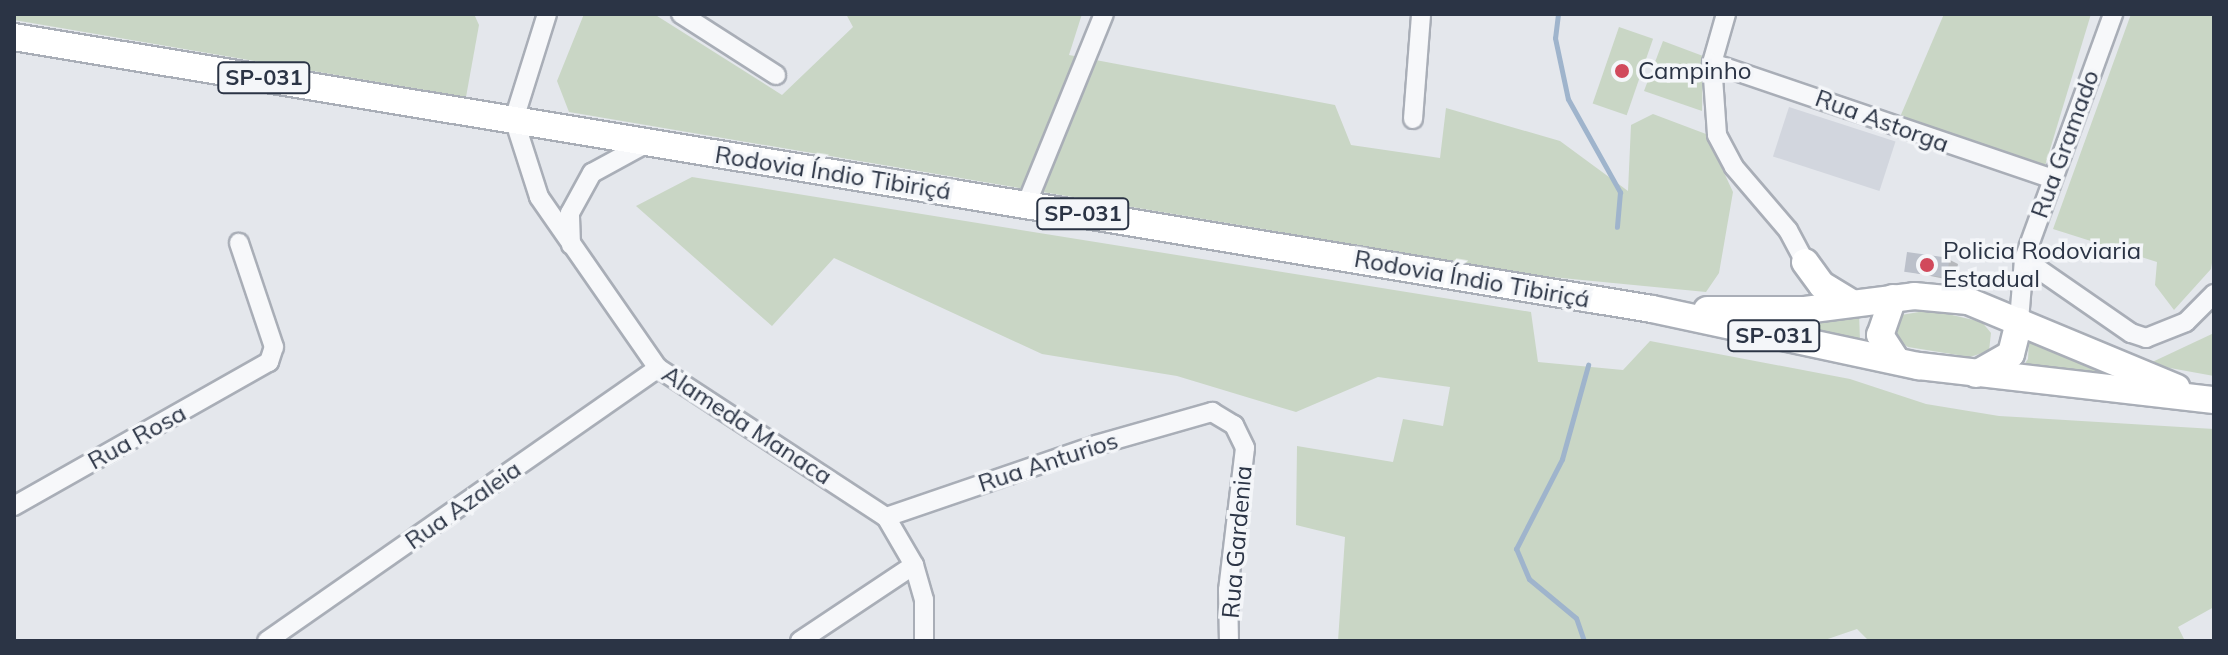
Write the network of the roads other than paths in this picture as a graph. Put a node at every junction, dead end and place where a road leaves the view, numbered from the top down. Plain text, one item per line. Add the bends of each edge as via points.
1 (547, 14) edge
2 (681, 14) edge
3 (1104, 14) edge
4 (1421, 14) edge
5 (1726, 14) edge
6 (2113, 14) edge
7 (14, 37) edge
8 (1712, 63) junction
9 (776, 75) dead end
10 (514, 119) junction
11 (1413, 119) dead end
12 (649, 142) junction
13 (2052, 179) junction
14 (1026, 205) junction
15 (239, 243) dead end
16 (571, 245) junction
17 (1805, 262) junction
18 (2023, 267) junction
19 (2214, 294) edge
20 (1893, 298) junction
21 (1852, 303) junction
22 (1991, 308) junction
23 (1652, 309) junction
24 (1773, 310) junction
25 (2019, 321) junction
26 (1897, 361) junction
27 (658, 368) junction
28 (1983, 372) junction
29 (2213, 400) edge
30 (1212, 412) joint
31 (14, 506) edge
32 (886, 517) junction
33 (914, 565) junction
34 (267, 641) edge
35 (800, 641) edge
36 (924, 641) edge
37 (1229, 641) edge

1 - 10 street
2 - 9 street
3 - 14 street
4 - 11 street
5 - 8 street
6 - 13 street, Rua Gramado
7 - 10 highway, Rodovia Índio Tibiriçá / SP-031
8 - 13 street, Rua Astorga
8 - 17 street via 1717,135 1734,167 1788,230
10 - 12 highway, Rodovia Índio Tibiriçá / SP-031
10 - 16 street, Alameda Manaca via 539,197
12 - 14 highway, Rodovia Índio Tibiriçá / SP-031
12 - 16 street via 592,173 570,213
13 - 18 street, Rua Gramado
14 - 23 highway, Rodovia Índio Tibiriçá / SP-031
15 - 31 street, Rua Rosa via 274,347 262,370
16 - 27 street, Alameda Manaca
17 - 21 highway via 1822,285
17 - 24 highway via 1801,287
18 - 19 street via 2146,338 2186,322
18 - 22 street, Rua Gramado
18 - 25 street, Rua Gramado
20 - 21 highway, Rodovia Índio Tibiriçá / SP-031
20 - 22 highway, Rodovia Índio Tibiriçá / SP-031 via 1937,297
20 - 26 highway via 1880,335
21 - 24 highway, Rodovia Índio Tibiriçá / SP-031
22 - 25 highway, Rodovia Índio Tibiriçá / SP-031
22 - 28 highway via 2001,338
23 - 24 highway, Rodovia Índio Tibiriçá / SP-031
23 - 26 highway, Rodovia Índio Tibiriçá / SP-031
25 - 28 highway via 2011,354
25 - 29 highway, Rodovia Índio Tibiriçá / SP-031 via 2116,366
26 - 28 highway, Rodovia Índio Tibiriçá / SP-031
27 - 32 street, Alameda Manaca
27 - 34 street, Rua Azaleia
28 - 29 highway, Rodovia Índio Tibiriçá / SP-031
30 - 32 street, Rua Anturios via 1096,445
30 - 37 street, Rua Gardenia via 1234,425 1245,448 1228,590
32 - 33 street, Alameda Manaca
33 - 35 street
33 - 36 street, Alameda Manaca via 924,600

